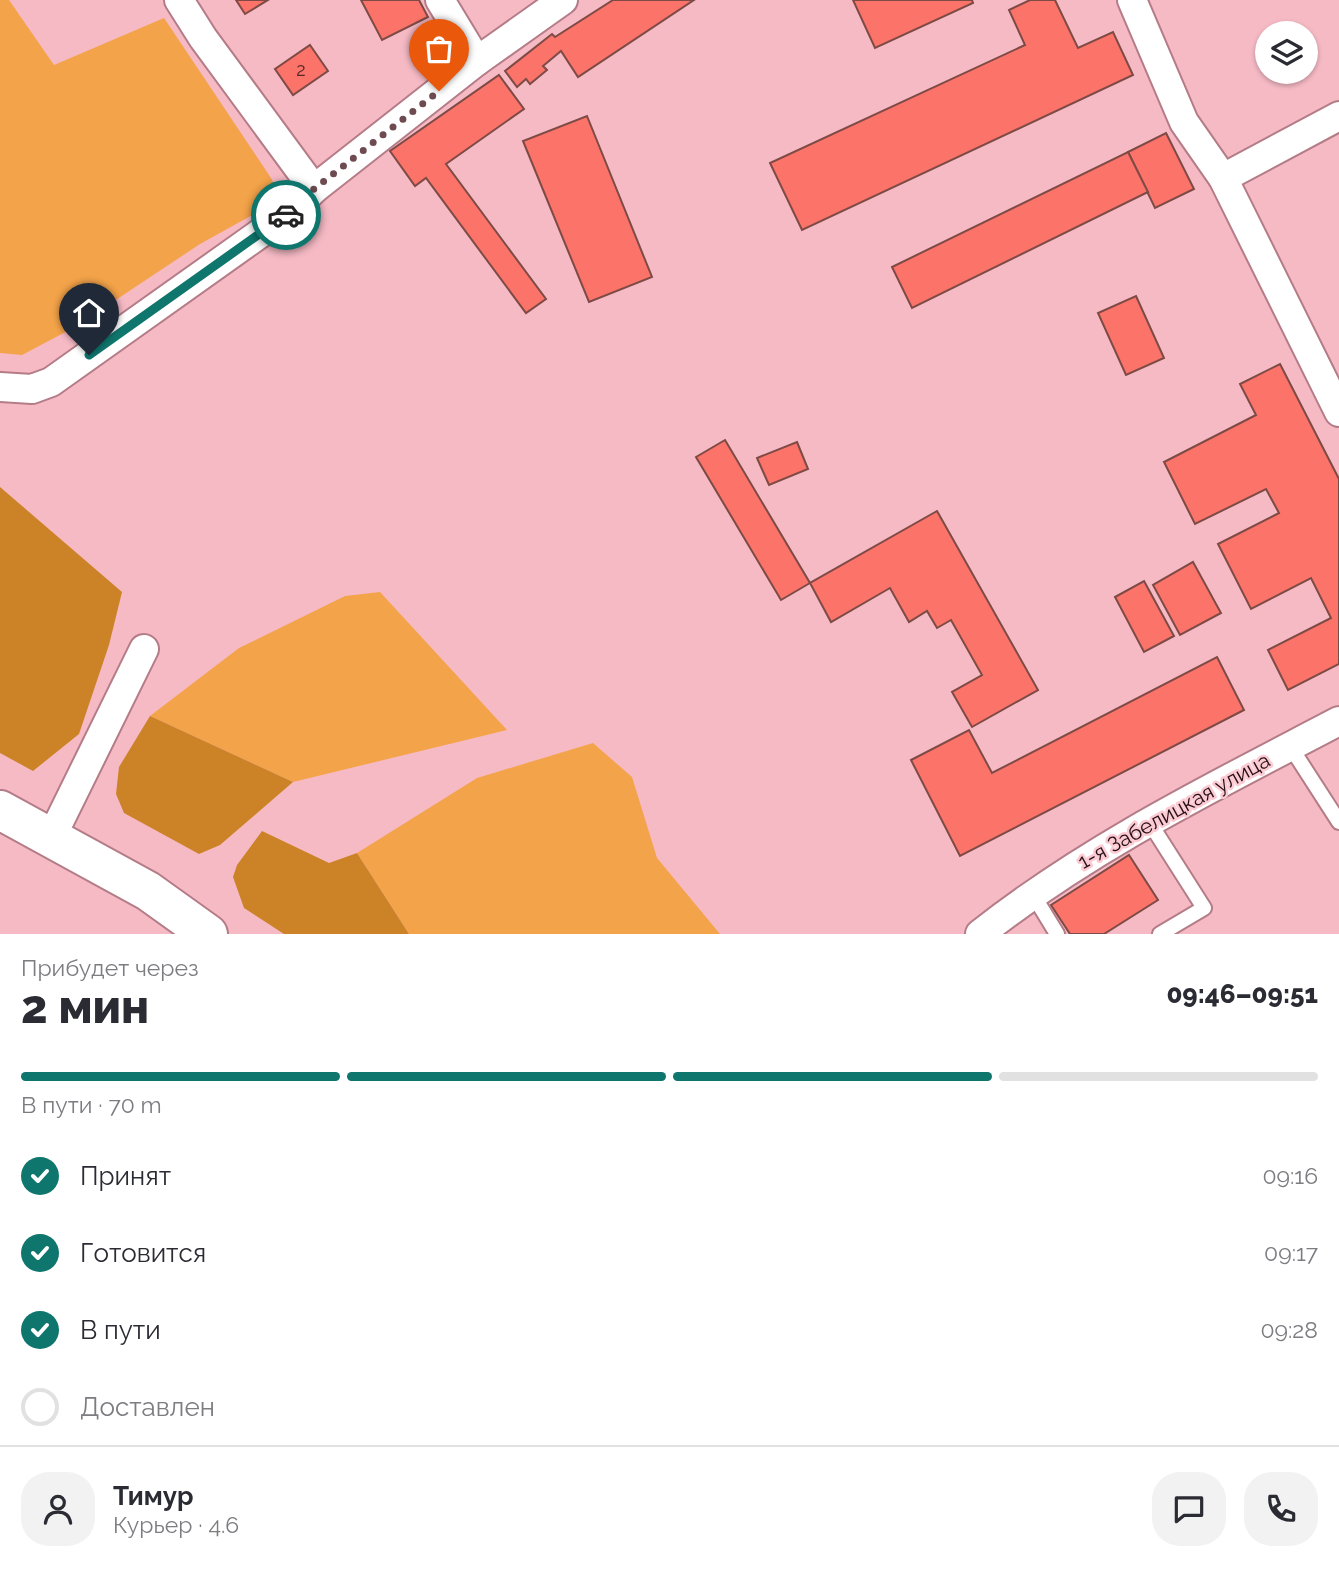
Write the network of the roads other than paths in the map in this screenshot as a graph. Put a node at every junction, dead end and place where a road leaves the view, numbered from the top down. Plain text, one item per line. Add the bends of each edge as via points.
1 (179, 0) edge
2 (440, 0) edge
3 (563, 0) edge
4 (1132, 0) edge
5 (477, 61) junction
6 (1339, 116) edge
7 (1223, 178) junction
8 (314, 189) junction
9 (6, 388) edge
10 (1339, 412) edge
11 (144, 649) dead end
12 (1339, 721) edge
13 (1290, 746) junction
14 (0, 810) edge
15 (1148, 820) junction
16 (1339, 822) edge
17 (52, 836) junction
18 (1032, 893) junction
19 (208, 934) edge
20 (979, 934) edge
21 (1057, 934) edge
22 (1160, 934) edge

1 - 8 street
2 - 5 street
3 - 5 street
4 - 7 street via 1184,122
5 - 8 street
6 - 7 street
7 - 10 street
8 - 9 street via 293,210 51,382
11 - 17 street
12 - 13 street, 1-я Забелицкая улица
13 - 15 street, 1-я Забелицкая улица
13 - 16 lane
14 - 17 highway
15 - 18 street, 1-я Забелицкая улица
15 - 22 lane via 1204,908
17 - 19 highway via 148,891
18 - 20 street, 1-я Забелицкая улица
18 - 21 lane

